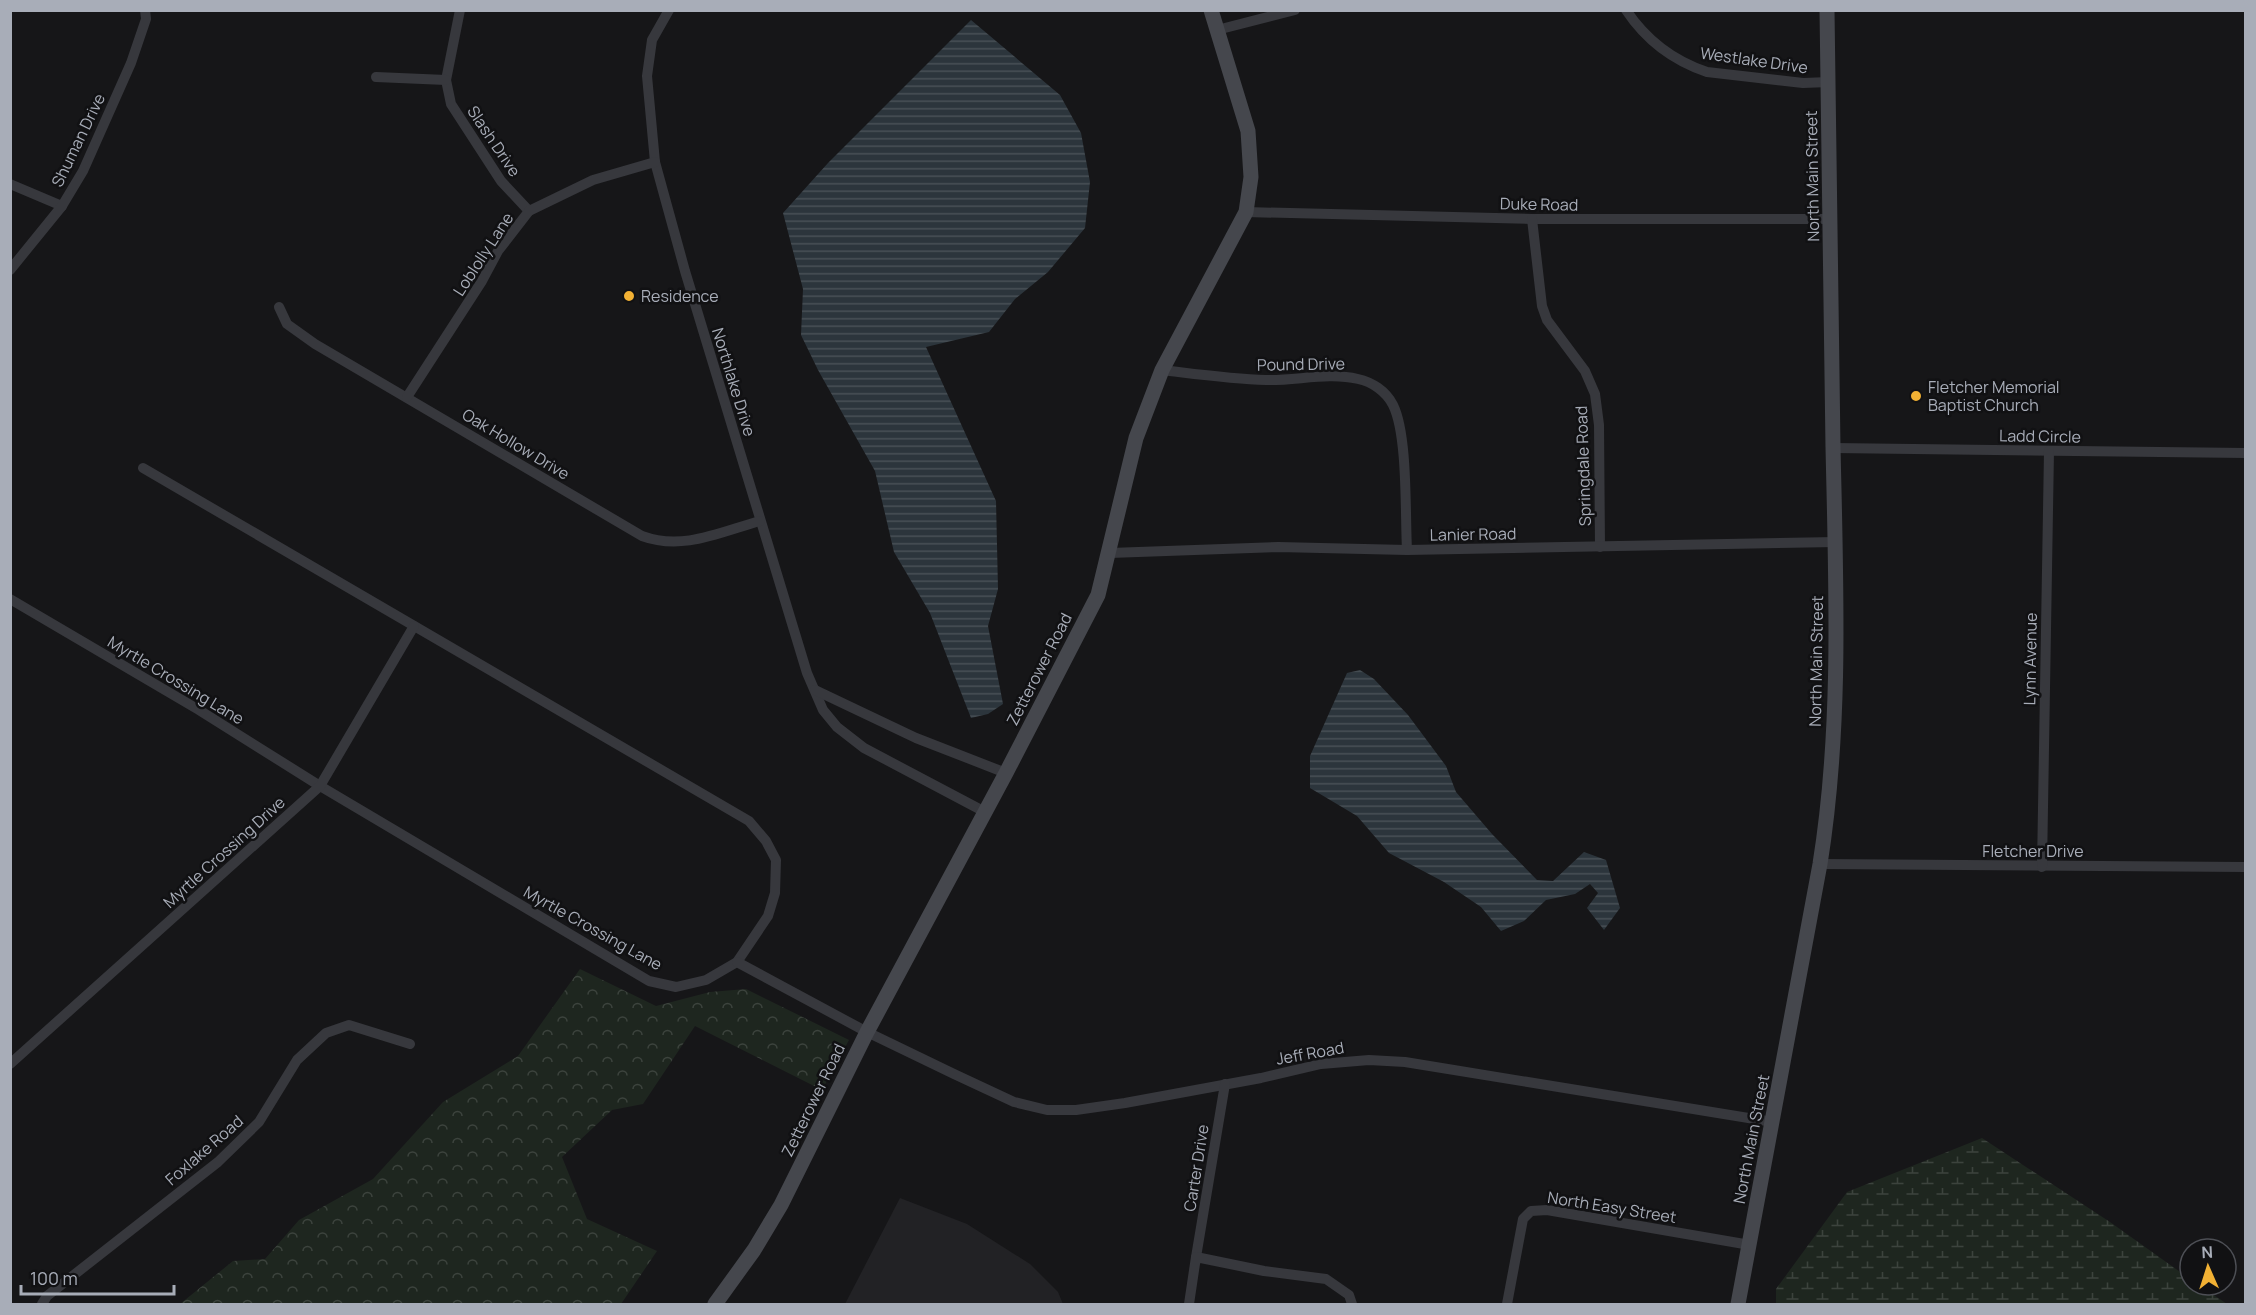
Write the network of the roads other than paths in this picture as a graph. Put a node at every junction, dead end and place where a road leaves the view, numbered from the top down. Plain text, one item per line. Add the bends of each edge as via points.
1 (145, 10) edge
2 (460, 10) edge
3 (669, 10) edge
4 (1211, 10) edge
5 (1295, 10) edge
6 (1626, 10) edge
7 (1827, 10) edge
8 (1217, 30) junction
9 (376, 77) dead end
10 (446, 80) junction
11 (1828, 82) junction
12 (655, 162) junction
13 (10, 184) edge
14 (62, 206) junction
15 (529, 211) junction
16 (1246, 212) junction
17 (1532, 219) junction
18 (1831, 219) junction
19 (10, 270) edge
20 (279, 307) dead end
21 (1162, 370) junction
22 (407, 397) junction
23 (1833, 448) junction
24 (2049, 451) junction
25 (2246, 453) edge
26 (143, 468) dead end
27 (760, 521) junction
28 (1836, 542) junction
29 (1600, 548) junction
30 (1407, 550) junction
31 (1110, 553) junction
32 (10, 599) edge
33 (414, 626) junction
34 (814, 690) junction
35 (1006, 773) junction
36 (320, 786) junction
37 (985, 812) junction
38 (1820, 864) junction
39 (2042, 867) junction
40 (2246, 867) edge
41 (737, 962) junction
42 (867, 1032) junction
43 (410, 1044) dead end
44 (10, 1064) edge
45 (1224, 1084) junction
46 (1773, 1122) junction
47 (1750, 1245) junction
48 (1196, 1257) junction
49 (42, 1305) edge
50 (715, 1305) edge
51 (1190, 1305) edge
52 (1352, 1305) edge
53 (1507, 1305) edge
54 (1738, 1305) edge

1 - 14 street, Shuman Drive via 146,19 131,63 83,171
2 - 10 street, Slash Drive
3 - 12 street, Northlake Drive via 652,40 648,69
4 - 8 street, Zetterower Road
5 - 8 street
6 - 11 street, Westlake Drive via 1652,41 1693,68 1803,84
7 - 11 street, North Main Street
8 - 16 street, Zetterower Road via 1248,131 1251,177
9 - 10 street
10 - 15 street, Slash Drive via 451,104 466,129 501,181
11 - 18 street, North Main Street
12 - 15 street, Loblolly Lane via 593,180
12 - 27 street, Northlake Drive
13 - 14 street
14 - 19 street, Shuman Drive
15 - 22 street, Loblolly Lane via 498,251
16 - 17 street, Duke Road
16 - 21 street, Zetterower Road
17 - 18 street, Duke Road
17 - 29 street, Springdale Road via 1547,320 1585,371 1595,394
18 - 23 street, North Main Street
20 - 22 street, Oak Hollow Drive via 287,324 315,345
21 - 30 street, Pound Drive via 1266,380 1342,376 1372,383 1393,404 1402,434
21 - 31 street, Zetterower Road via 1136,438
22 - 27 street, Oak Hollow Drive via 626,528 657,542 689,541
23 - 24 street, Ladd Circle
23 - 28 street, North Main Street
24 - 25 street, Ladd Circle
24 - 39 street, Lynn Avenue
26 - 33 street, Myrtle Crossing Lane
27 - 34 street, Northlake Drive
28 - 29 street, Lanier Road
28 - 38 street, North Main Street via 1832,756
29 - 30 street, Lanier Road
30 - 31 street, Lanier Road via 1278,547
31 - 35 street, Zetterower Road via 1098,595
32 - 36 street, Myrtle Crossing Lane
33 - 36 street, Myrtle Crossing Drive
33 - 41 street, Myrtle Crossing Lane via 749,821 776,860 774,893 768,915
34 - 35 street via 916,738
34 - 37 street, Northlake Drive via 837,727 864,748
35 - 37 street, Zetterower Road
36 - 41 street, Myrtle Crossing Lane via 650,981 676,987 706,980
36 - 44 street, Myrtle Crossing Drive
37 - 42 street, Zetterower Road
38 - 39 street, Fletcher Drive
38 - 46 street, North Main Street
39 - 40 street, Fletcher Drive
41 - 42 street, Jeff Road
42 - 45 street, Jeff Road via 1014,1102 1047,1110 1125,1103
42 - 50 street, Zetterower Road via 781,1204
43 - 49 street, Foxlake Road via 350,1025 326,1033 297,1060 259,1122 226,1154 47,1296
45 - 46 street, Jeff Road via 1369,1059
45 - 48 street, Carter Drive
46 - 47 street, North Main Street
47 - 53 street, North Easy Street via 1546,1209 1531,1211 1523,1219
47 - 54 street, North Main Street
48 - 51 street, Carter Drive
48 - 52 street via 1326,1279 1349,1295

